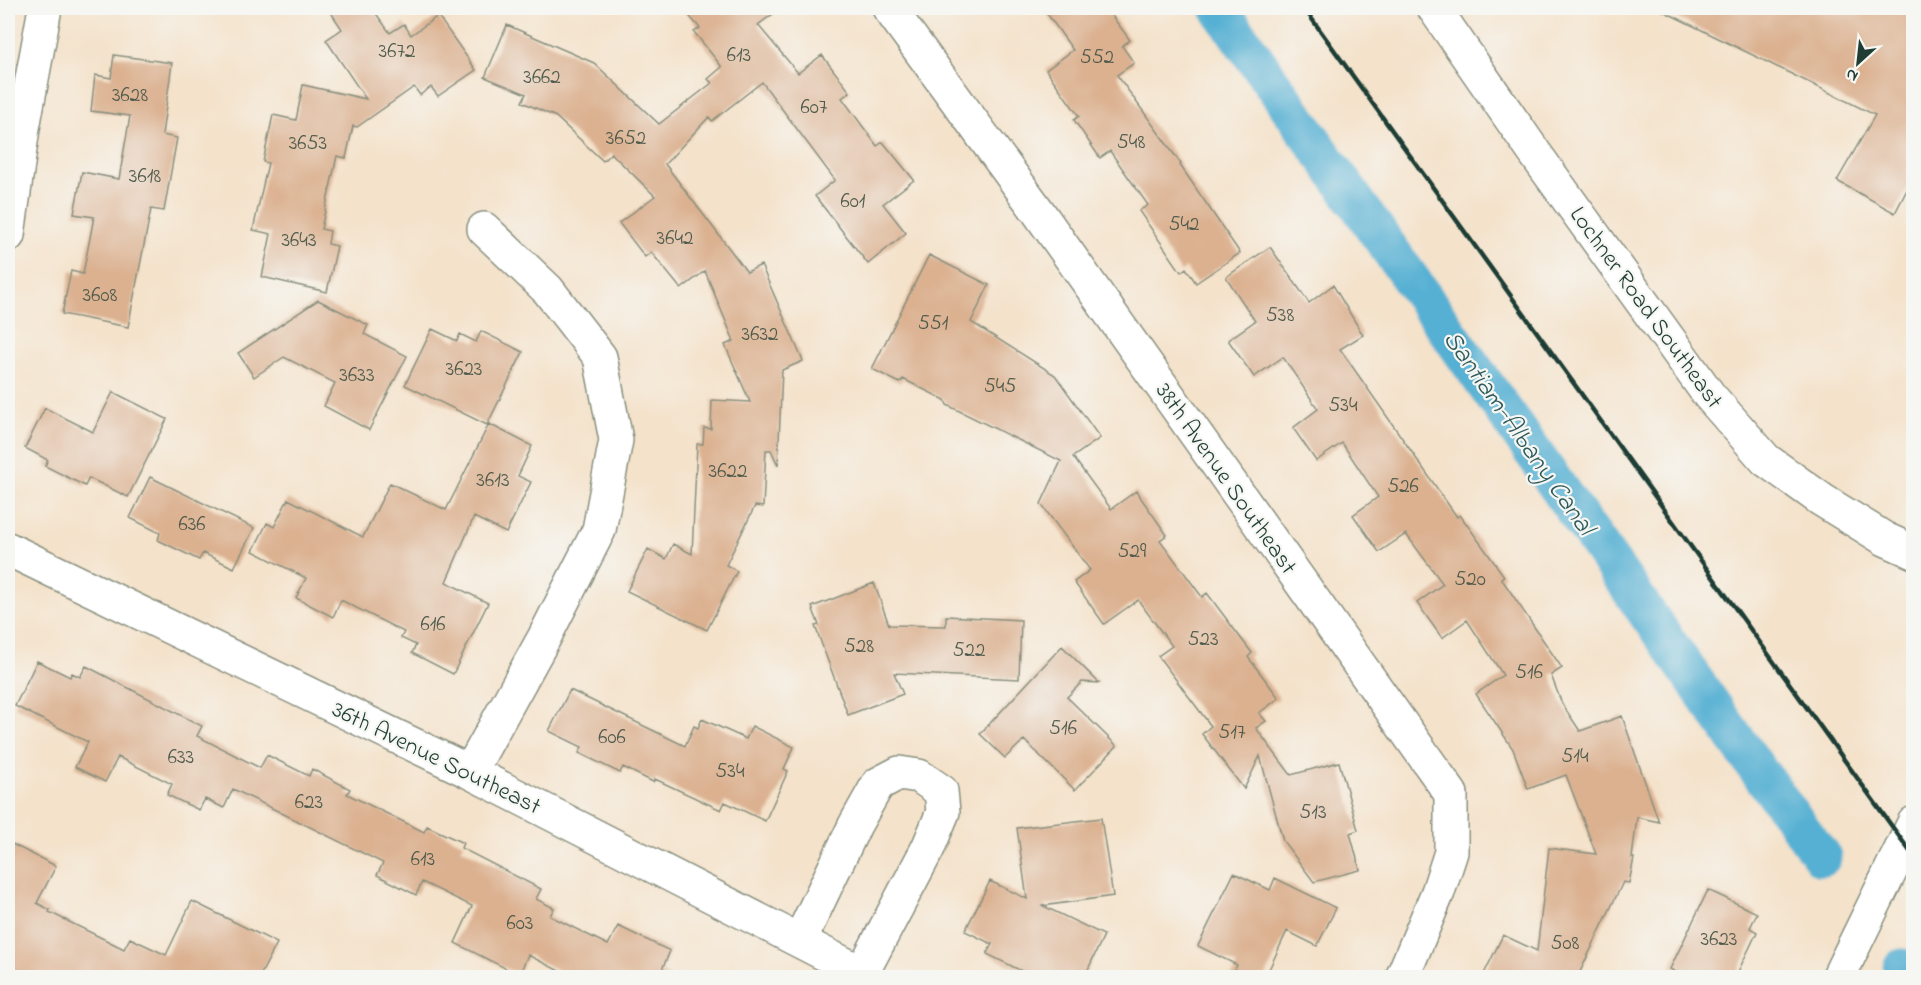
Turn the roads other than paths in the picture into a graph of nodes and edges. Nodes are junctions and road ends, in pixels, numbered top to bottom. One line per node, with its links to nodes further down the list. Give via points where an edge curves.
1 (45, 8): 5 (street)
2 (889, 8): 12 (street, 38th Avenue Southeast, via 1451,794 1451,852)
3 (1434, 8): 7 (street, Lochner Road Southeast, via 1709,395 1766,460 1821,500)
4 (484, 229): 8 (street, via 548,290 600,357 616,440 599,530)
5 (8, 235)
6 (8, 549): 8 (street, 36th Avenue Southeast)
7 (1914, 552)
8 (470, 772): 10 (street, 36th Avenue Southeast)
9 (1914, 823): 13 (street)
10 (800, 940): 11 (street, 36th Avenue Southeast); 11 (street, via 878,784 899,773 919,776 941,791 943,812)
11 (862, 975)
12 (1402, 978)
13 (1838, 978)

